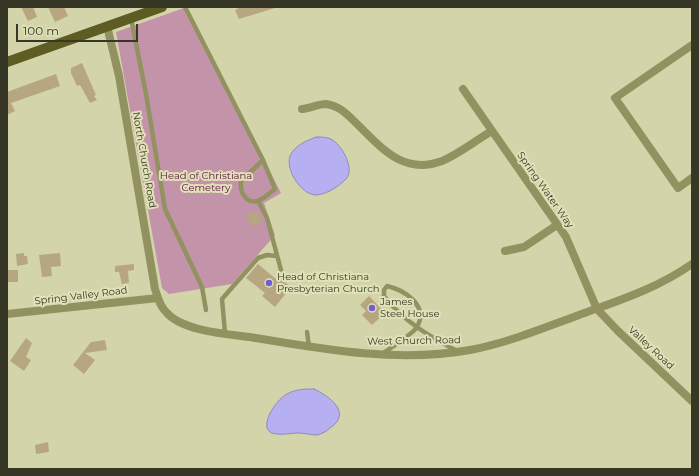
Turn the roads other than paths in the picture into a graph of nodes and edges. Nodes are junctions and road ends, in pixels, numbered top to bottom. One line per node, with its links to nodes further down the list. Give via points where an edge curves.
1 (162, 7): 3 (main road)
2 (185, 7): 10 (lane)
3 (131, 18): 4 (main road); 20 (lane, via 166,209 202,287)
4 (107, 26): 6 (main road); 18 (street, North Church Road, via 117,63)
5 (692, 45): 11 (street, via 615,98 678,188)
6 (7, 62)
7 (463, 89): 9 (street, Spring Water Way)
8 (302, 109): 9 (street, via 325,104 340,108 386,152 411,165 443,161)
9 (492, 131): 13 (street, Spring Water Way)
10 (263, 160): 12 (lane, via 275,189); 12 (lane, via 240,185 248,200)
11 (692, 178)
12 (258, 201): 15 (lane, via 267,218)
13 (557, 225): 14 (street, via 524,248); 19 (street, Spring Water Way, via 572,248)
14 (505, 251)
15 (277, 256): 17 (lane); 24 (lane, via 258,258 222,299)
16 (692, 264): 19 (street, West Church Road, via 657,286)
17 (281, 270)
18 (158, 298): 21 (street, Spring Valley Road); 24 (street, West Church Road, via 164,310 176,321)
19 (597, 309): 26 (street, West Church Road, via 507,340); 28 (street, Valley Road)
20 (206, 310)
21 (7, 314)
22 (417, 328): 22 (lane, via 421,314 417,303 401,290 387,286 384,296 392,307); 26 (lane); 27 (lane)
23 (307, 332): 25 (lane)
24 (226, 333): 25 (street, West Church Road)
25 (309, 347): 27 (street, West Church Road)
26 (458, 351): 27 (street, West Church Road)
27 (382, 354)
28 (692, 401)

